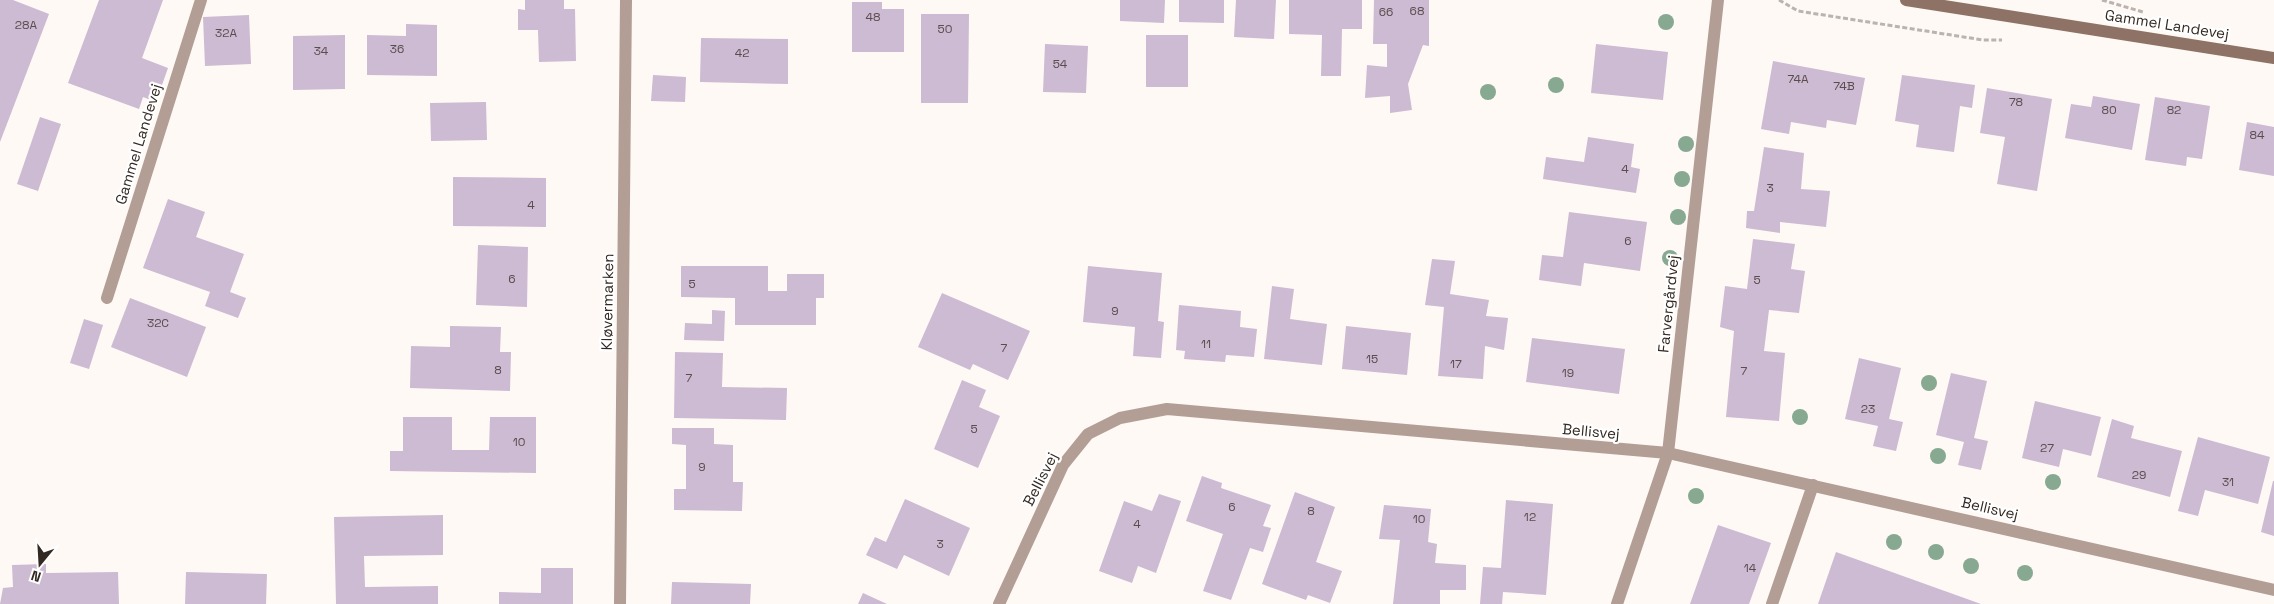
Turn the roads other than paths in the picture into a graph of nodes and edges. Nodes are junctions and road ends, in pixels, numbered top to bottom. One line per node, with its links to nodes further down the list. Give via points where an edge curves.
1 (201, 0): 6 (street, Gammel Landevej)
2 (626, 0): 10 (street, Kløvermarken)
3 (1718, 0): 7 (street, Farvergårdvej)
4 (1906, 0): 5 (street, Gammel Landevej)
5 (2274, 58)
6 (107, 298)
7 (1668, 453): 8 (street, Bellisvej); 11 (street, Bellisvej, via 1167,408 1120,418 1088,434 1063,465); 12 (street, Farvergårdvej)
8 (1813, 485): 9 (street, Bellisvej); 13 (street)
9 (2274, 590)
10 (620, 604)
11 (999, 604)
12 (1617, 604)
13 (1772, 604)

